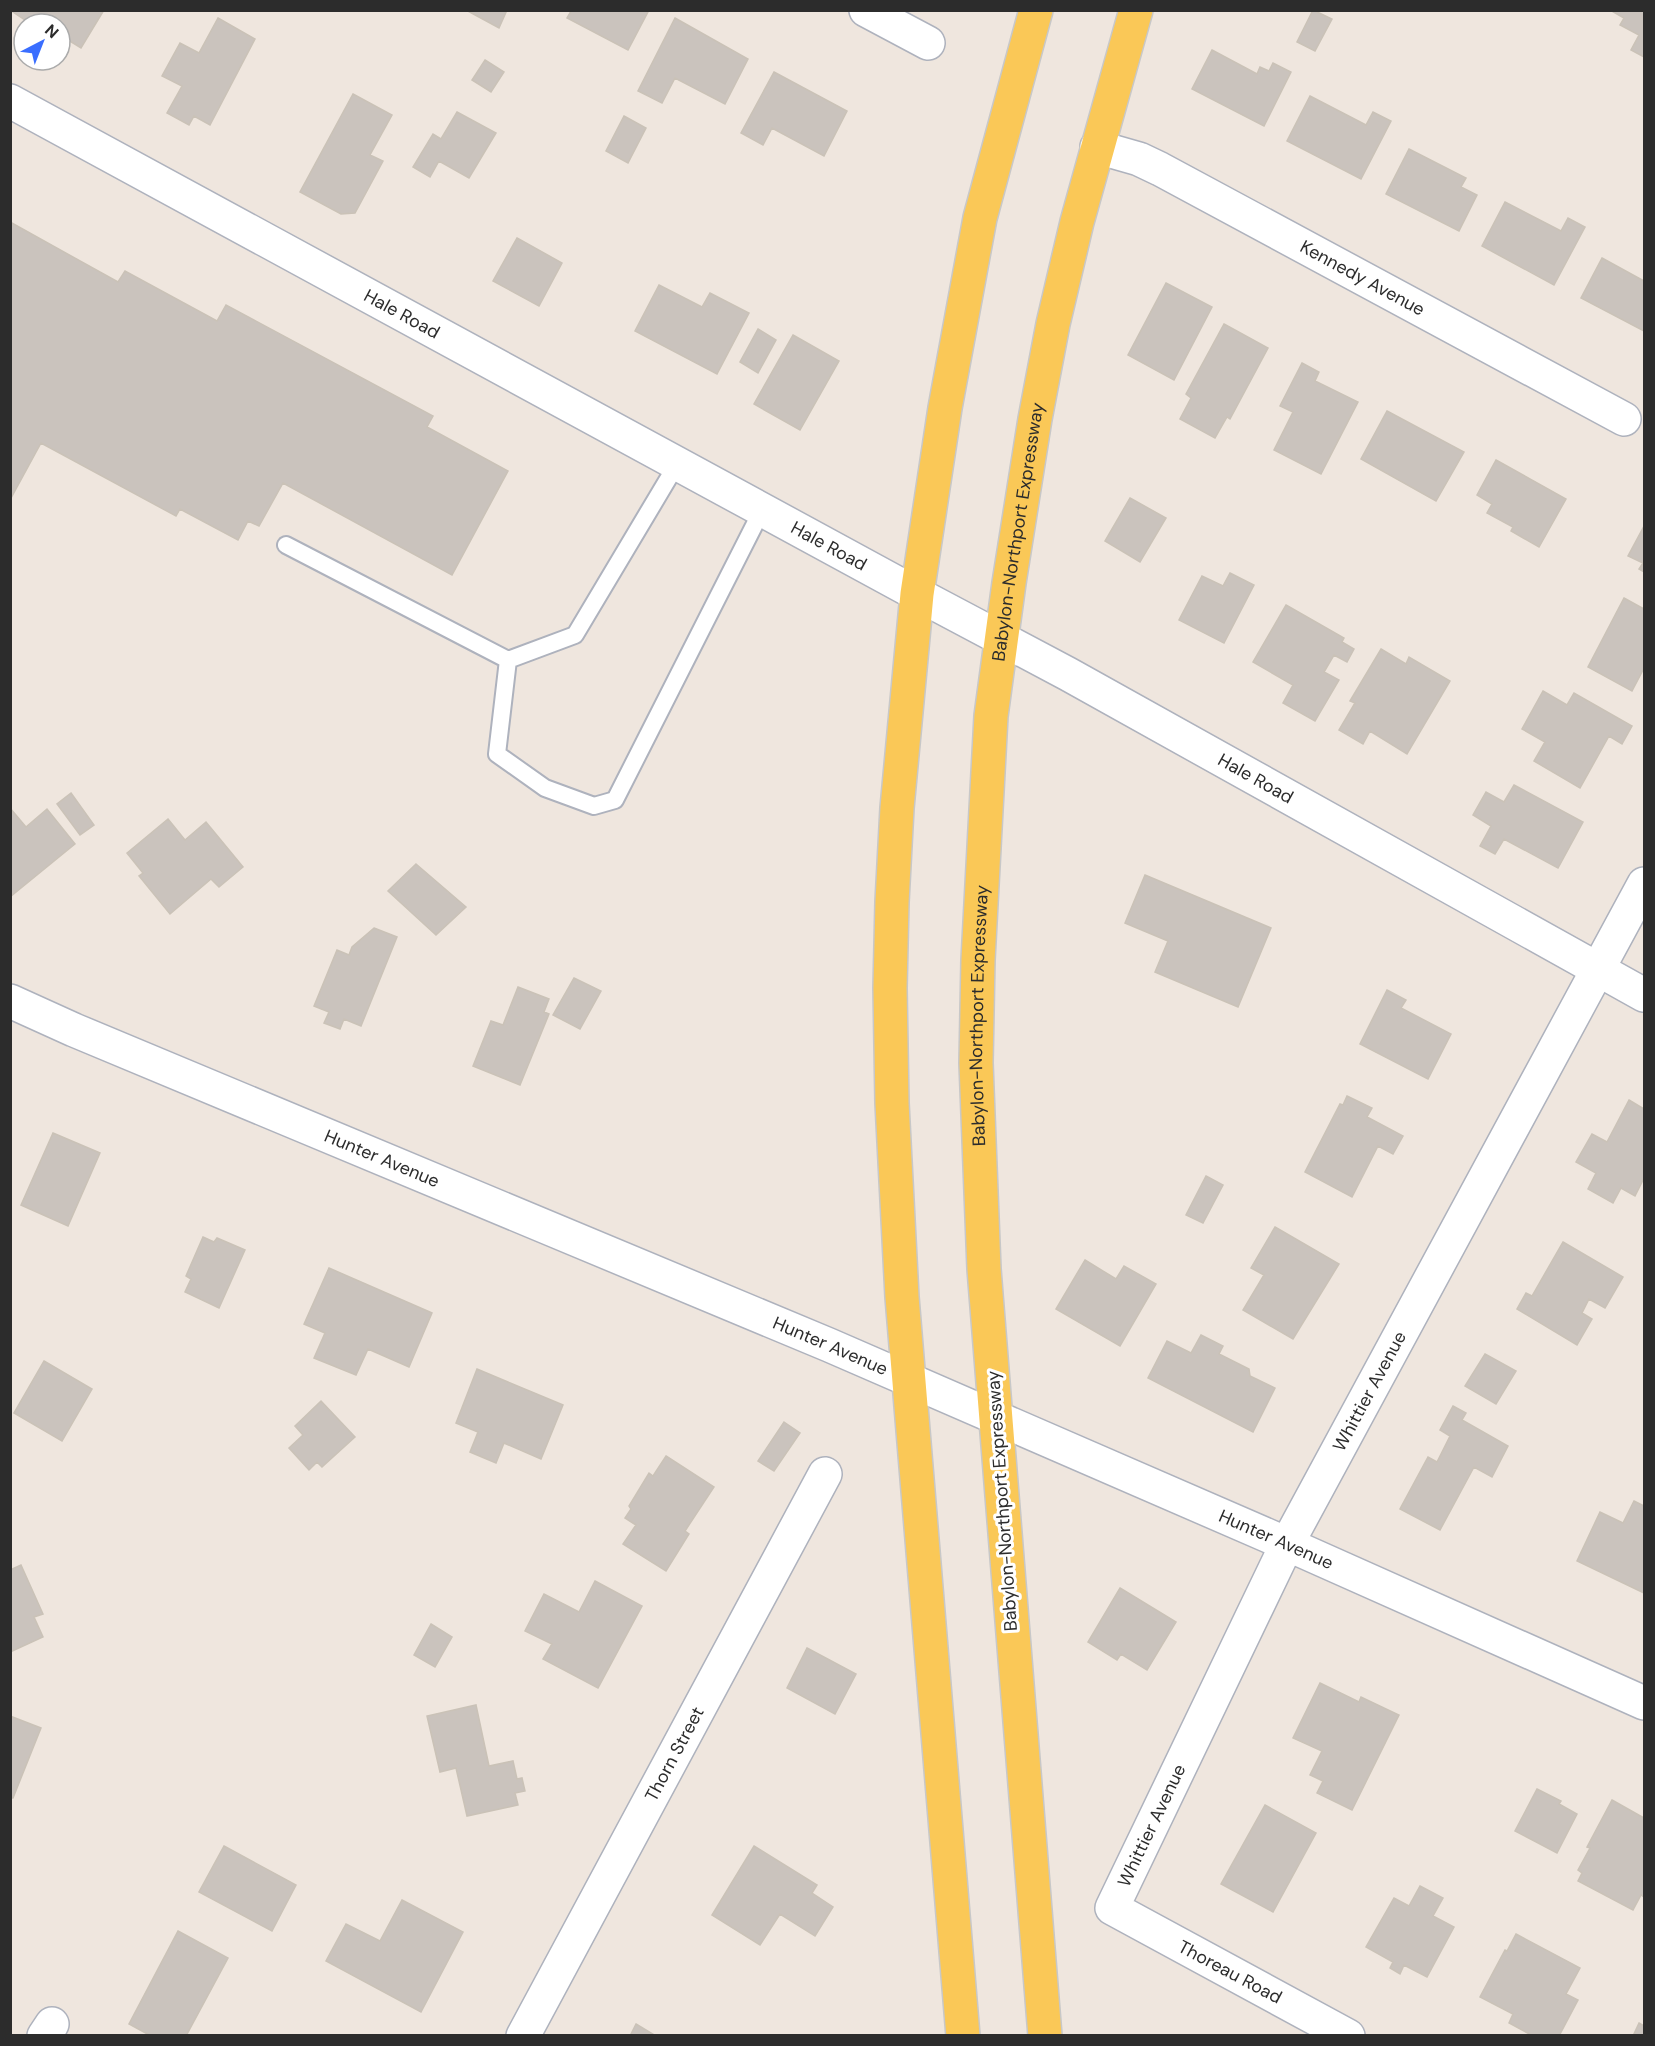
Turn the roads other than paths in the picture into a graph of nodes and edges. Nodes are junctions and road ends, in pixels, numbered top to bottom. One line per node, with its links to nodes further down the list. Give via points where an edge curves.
1 (866, 10): 4 (street)
2 (1036, 10): 11 (main road, via 980,218 945,408)
3 (1136, 10): 6 (main road, Babylon-Northport Expressway)
4 (928, 43)
5 (10, 101): 8 (street, Hale Road)
6 (1097, 147): 7 (street, Kennedy Avenue, via 1160,169); 12 (main road, Babylon-Northport Expressway, via 1051,335)
7 (1624, 419)
8 (677, 464): 9 (street, Hale Road); 13 (lane, via 575,635)
9 (762, 510): 11 (street, Hale Road); 13 (lane, via 615,800 594,806 545,788 497,754)
10 (286, 545): 13 (lane)
11 (917, 594): 12 (street, Hale Road); 18 (main road, via 897,808 890,988 892,1103)
12 (1001, 639): 15 (street, Hale Road); 19 (main road, Babylon-Northport Expressway, via 987,762 976,1063 984,1269)
13 (508, 660)
14 (1644, 884): 15 (street, Whittier Avenue)
15 (1597, 969): 16 (street, Hale Road); 21 (street, Whittier Avenue)
16 (1644, 995)
17 (10, 1001): 18 (street, Hunter Avenue)
18 (909, 1380): 19 (street, Hunter Avenue); 25 (main road)
19 (995, 1418): 21 (street, Hunter Avenue); 26 (main road, Babylon-Northport Expressway)
20 (825, 1474): 24 (street, Thorn Street)
21 (1287, 1544): 22 (street, Hunter Avenue); 23 (street, Whittier Avenue)
22 (1644, 1703)
23 (1112, 1908): 27 (street, Thoreau Road)
24 (523, 2036)
25 (963, 2036)
26 (1045, 2036)
27 (1348, 2036)

